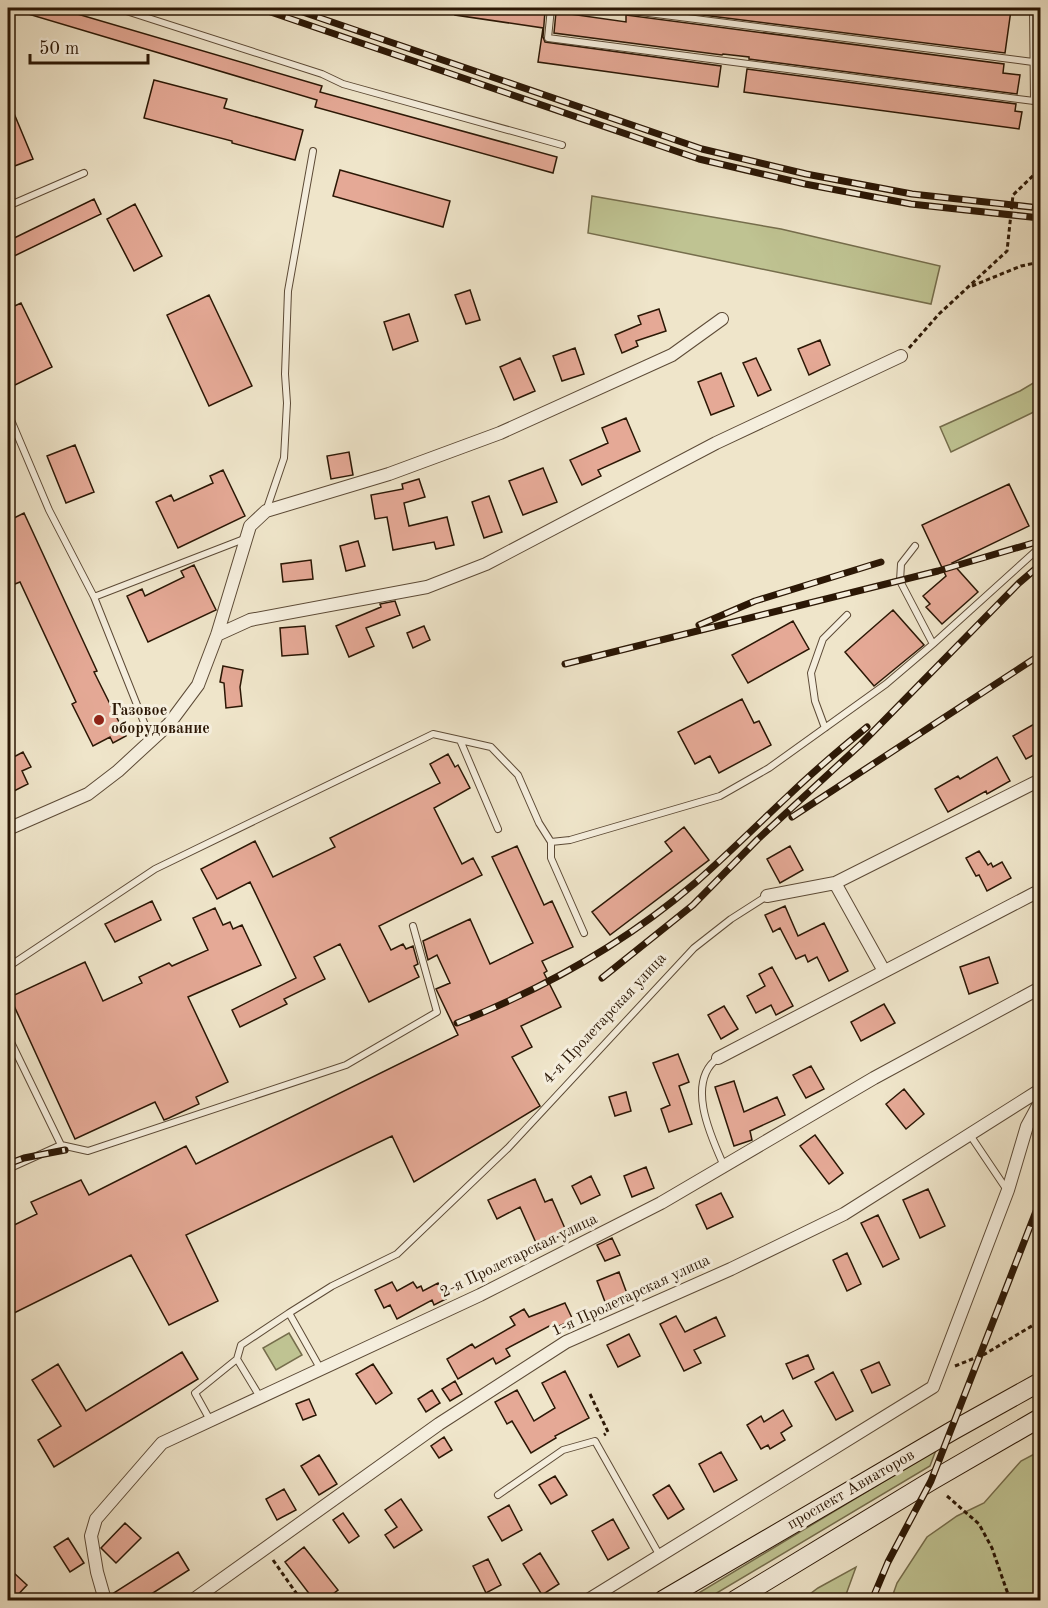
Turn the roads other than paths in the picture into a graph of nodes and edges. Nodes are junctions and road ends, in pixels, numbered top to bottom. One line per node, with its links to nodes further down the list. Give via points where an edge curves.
1 (117, 8): 6 (lane, via 343,84)
2 (551, 8): 5 (lane, via 548,38 1034,100)
3 (609, 8): 5 (lane)
4 (1034, 8): 5 (lane)
5 (1033, 62)
6 (562, 145)
7 (313, 151): 13 (lane, via 288,291 284,459)
8 (84, 173): 9 (lane)
9 (8, 207)
10 (722, 319): 13 (street, via 672,356 500,433 389,474)
11 (901, 356): 19 (street, via 716,443 486,564 427,587 250,620)
12 (8, 412): 17 (lane, via 49,510)
13 (266, 511): 14 (street, via 250,526)
14 (245, 539): 17 (lane); 19 (street)
15 (915, 546): 20 (lane, via 901,564 900,580)
16 (1041, 549): 20 (lane)
17 (94, 597): 22 (lane)
18 (848, 615): 21 (lane, via 823,639 811,673 815,701)
19 (217, 635): 22 (street, via 198,685 169,724)
20 (933, 644): 21 (lane)
21 (825, 728): 27 (lane, via 769,768 720,796 570,840)
22 (151, 740): 25 (street, via 88,794)
23 (460, 740): 26 (lane); 27 (lane, via 491,747 518,775); 33 (lane, via 433,734 155,869)
24 (1041, 780): 28 (street, 4-я Пролетарская улица)
25 (8, 829)
26 (498, 829)
27 (550, 842): 32 (lane, via 551,858)
28 (836, 883): 30 (street, 4-я Пролетарская улица); 34 (street)
29 (1041, 894): 34 (street, via 1035,893)
30 (767, 896): 45 (lane, 4-я Пролетарская улица, via 694,948 508,1148 397,1254 332,1286)
31 (413, 926): 41 (lane, via 437,1011 346,1065 88,1151)
32 (584, 933)
33 (8, 967)
34 (884, 971): 37 (street)
35 (1041, 988): 42 (street, 2-я Пролетарская улица, via 874,1078)
36 (8, 1036): 41 (lane)
37 (718, 1058): 42 (lane, via 709,1065 701,1091 706,1126)
38 (1041, 1090): 40 (street, 1-я Пролетарская улица)
39 (1041, 1102): 44 (street, via 1027,1126)
40 (970, 1135): 44 (lane); 55 (street, 1-я Пролетарская улица, via 844,1214 566,1342 439,1424)
41 (61, 1145): 43 (lane)
42 (724, 1166): 47 (street, 2-я Пролетарская улица, via 661,1203 480,1294)
43 (8, 1169)
44 (1008, 1190): 53 (street, via 933,1387)
45 (289, 1313): 46 (lane, 4-я Пролетарская улица, via 241,1345); 47 (lane)
46 (237, 1359): 49 (lane); 51 (lane, 4-я Пролетарская улица, via 195,1393)
47 (321, 1368): 49 (street, 2-я Пролетарская улица)
48 (1041, 1382): 57 (main road, проспект Авиаторов)
49 (260, 1397): 51 (street, 2-я Пролетарская улица)
50 (1041, 1418): 58 (main road, проспект Авиаторов)
51 (210, 1420): 54 (street, 2-я Пролетарская улица, via 162,1443 96,1519 91,1536)
52 (498, 1495): 53 (lane, via 563,1450 595,1441)
53 (660, 1556): 56 (street)
54 (105, 1600)
55 (193, 1600)
56 (588, 1600)
57 (663, 1600)
58 (735, 1600)

